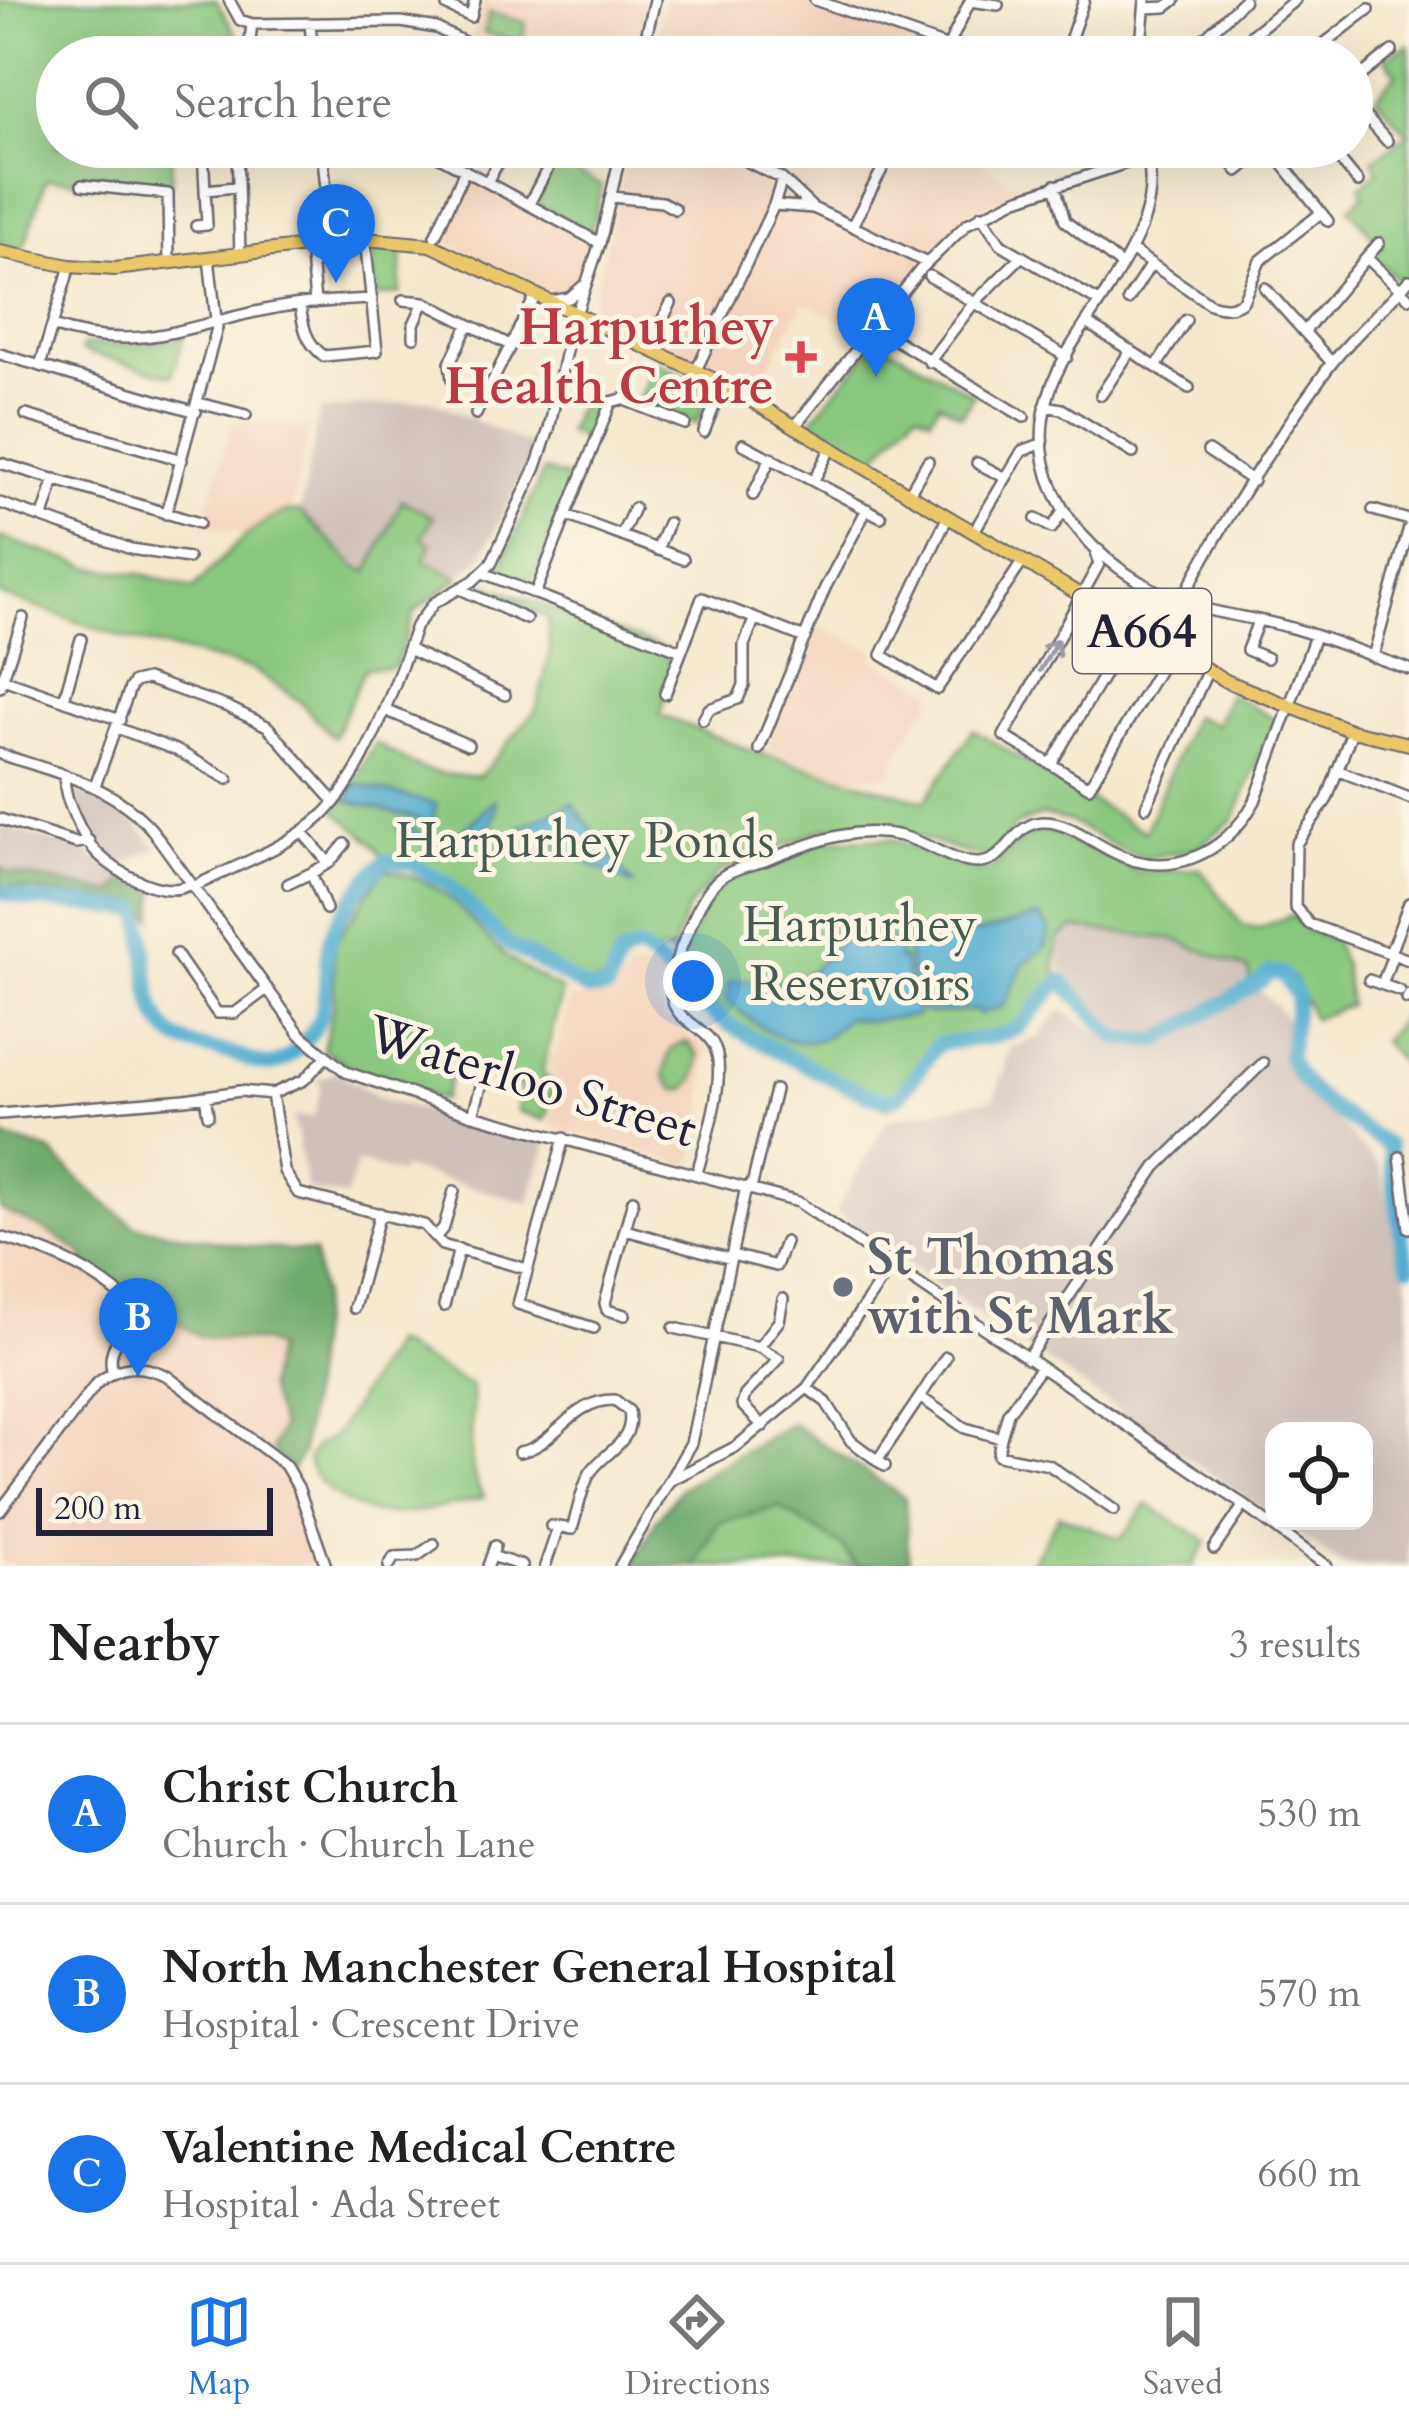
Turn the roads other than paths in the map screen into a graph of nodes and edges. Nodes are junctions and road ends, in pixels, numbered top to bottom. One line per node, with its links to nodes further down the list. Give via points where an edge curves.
1 (229, 0): 16 (street)
2 (475, 0): 12 (street, via 471,17)
3 (655, 0): 20 (street)
4 (815, 0): 14 (street)
5 (870, 0): 14 (street)
6 (1084, 0): 23 (street)
7 (1175, 0): 10 (street, via 1166,8)
8 (1244, 0): 25 (street)
9 (1295, 0): 26 (street)
10 (1145, 4): 24 (street)
11 (998, 5): 22 (street, via 970,1)
12 (447, 6)
13 (1369, 9): 27 (street)
14 (866, 16): 21 (street)
15 (310, 22): 16 (street); 18 (street); 19 (street, via 401,22)
16 (252, 24): 17 (street)
17 (251, 36)
18 (311, 36)
19 (451, 36)
20 (646, 36)
21 (920, 36)
22 (954, 36)
23 (1071, 36)
24 (1143, 36)
25 (1208, 36)
26 (1250, 36)
27 (1334, 36)
28 (1392, 51): 29 (street)
29 (1373, 66)
30 (1373, 125): 31 (street)
31 (1387, 141)
32 (204, 168): 53 (street)
33 (236, 168): 51 (street)
34 (324, 168): 52 (street)
35 (460, 168): 45 (street)
36 (496, 168): 47 (street)
37 (548, 168): 55 (street)
38 (618, 168): 54 (street)
39 (760, 168): 46 (street)
40 (883, 168): 61 (street)
41 (1101, 168): 50 (street)
42 (1148, 168): 67 (street, via 1150,207)
43 (1286, 168): 75 (street, via 1325,217 1260,261 1238,305 1210,304)
44 (1346, 168): 48 (street)
45 (464, 170): 47 (street); 62 (street)
46 (782, 179): 56 (street); 57 (street)
47 (488, 182): 55 (street)
48 (1358, 182)
49 (82, 184): 73 (street, via 169,194)
50 (1055, 185): 59 (street); 77 (street, via 1065,221)
51 (236, 187): 53 (street); 69 (street)
52 (326, 189)
53 (205, 190): 60 (street, via 202,225)
54 (612, 197): 58 (street); 64 (street)
55 (529, 204): 64 (street)
56 (774, 205): 57 (street); 109 (street)
57 (813, 208): 61 (street)
58 (675, 209)
59 (981, 215): 70 (street, via 1001,244); 74 (street)
60 (220, 223)
61 (852, 226): 74 (street)
62 (435, 236)
63 (365, 239): 66 (main road, A664); 83 (main road, A664, via 431,245); 84 (street)
64 (600, 243): 79 (street)
65 (1379, 243): 72 (street)
66 (310, 244): 69 (main road, A664); 89 (street)
67 (1131, 250): 75 (street); 77 (street)
68 (0, 252): 76 (main road, A664)
69 (240, 254): 71 (main road, A664)
70 (1022, 256): 88 (street); 91 (street)
71 (209, 258): 73 (main road, A664); 95 (street)
72 (1367, 258): 82 (street); 100 (street)
73 (169, 263): 76 (main road, A664)
74 (927, 263): 99 (street)
75 (1151, 264): 86 (street)
76 (70, 266): 98 (street)
77 (1122, 266): 88 (street)
78 (929, 276): 91 (street)
79 (590, 279): 83 (street, via 569,298); 93 (street)
80 (1409, 280): 82 (street)
81 (1265, 288): 100 (street)
82 (1405, 294): 108 (street)
83 (537, 298): 93 (main road, A664); 102 (street)
84 (372, 299): 89 (street); 92 (street, via 377,351 324,356 304,331)
85 (403, 300): 87 (street)
86 (1127, 300)
87 (424, 302): 97 (street); 101 (street)
88 (1100, 302): 96 (street)
89 (315, 303): 92 (street)
90 (671, 303): 103 (street)
91 (973, 304): 106 (street); 107 (street)
92 (300, 305): 95 (street)
93 (576, 315): 103 (main road, A664); 162 (street, via 544,448)
94 (1186, 320): 111 (street)
95 (218, 321): 98 (street, via 121,340); 117 (street)
96 (1087, 323): 104 (street); 106 (street)
97 (468, 325): 102 (street); 112 (street, via 450,363)
98 (52, 326): 110 (street)
99 (876, 328): 107 (street); 123 (street)
100 (1304, 332): 108 (street)
101 (414, 338)
102 (510, 345): 118 (street)
103 (649, 346): 113 (main road, A664)
104 (1131, 350): 111 (street); 115 (street)
105 (0, 354): 110 (street)
106 (1067, 357): 116 (street)
107 (929, 362): 121 (street)
108 (1332, 363): 138 (street)
109 (699, 364)
110 (40, 366): 117 (street)
111 (1156, 367): 114 (street)
112 (452, 380)
113 (723, 384): 123 (main road, A664); 124 (street)
114 (1190, 388)
115 (1101, 395)
116 (1045, 406): 126 (street); 129 (street)
117 (197, 408): 120 (street); 131 (street)
118 (476, 414)
119 (26, 415): 131 (street)
120 (246, 415)
121 (1024, 417)
122 (686, 424): 147 (street, via 611,402)
123 (796, 425): 127 (main road, A664)
124 (704, 432)
125 (743, 444): 130 (street)
126 (1041, 444): 135 (street, via 1022,451); 145 (street)
127 (831, 448): 137 (street); 140 (main road, A664)
128 (1208, 451): 138 (street)
129 (1133, 453)
130 (771, 457): 137 (street); 139 (street)
131 (182, 460): 146 (street)
132 (928, 461): 140 (street)
133 (0, 463): 136 (street)
134 (977, 463): 135 (street)
135 (1006, 478): 155 (street)
136 (55, 479): 146 (street); 148 (street)
137 (814, 479): 143 (street)
138 (1253, 481): 166 (street)
139 (753, 495)
140 (908, 495): 150 (main road, A664)
141 (0, 502): 148 (street)
142 (634, 508): 156 (street)
143 (867, 509): 149 (street); 173 (street)
144 (1372, 510): 154 (street)
145 (1062, 513): 151 (street, via 1052,528); 158 (street)
146 (166, 514): 152 (street)
147 (566, 515): 156 (street); 164 (street)
148 (43, 516): 159 (street, via 131,549)
149 (881, 517)
150 (946, 518): 155 (main road, A664); 161 (street, via 882,655 909,673 937,688)
151 (1036, 519)
152 (199, 523)
153 (668, 523): 157 (street)
154 (1409, 524): 178 (street)
155 (974, 533): 161 (main road, A664)
156 (621, 536): 157 (street)
157 (657, 550): 160 (street)
158 (1099, 550): 165 (street); 166 (street)
159 (188, 558)
160 (683, 560)
161 (1023, 561): 165 (main road, A664)
162 (483, 572): 163 (street); 164 (street)
163 (460, 589): 168 (street); 176 (street, via 426,611)
164 (535, 594): 177 (street)
165 (1083, 595): 171 (main road, A664); 195 (street, one-way to 165, via 1004,736)
166 (1180, 602): 170 (street); 175 (street)
167 (23, 618): 182 (street)
168 (526, 619)
169 (754, 620): 173 (street); 177 (street, via 702,598); 188 (street, via 739,699 709,709)
170 (1258, 621): 172 (street); 179 (street, via 1247,650)
171 (1133, 626): 175 (main road, A664); 195 (street)
172 (1315, 637): 178 (street); 186 (street)
173 (805, 638): 193 (street)
174 (81, 639): 185 (street)
175 (1166, 645): 181 (main road, A664); 195 (street, via 1089,787)
176 (408, 650): 184 (street); 187 (street)
177 (681, 651): 183 (street)
178 (1373, 657): 180 (street)
179 (1267, 658)
180 (1409, 669)
181 (1208, 672): 186 (main road, A664); 202 (street)
182 (2, 683): 185 (street)
183 (665, 694)
184 (505, 695)
185 (64, 699): 189 (street)
186 (1290, 708): 190 (main road, A664); 231 (street, via 1242,824 1189,861 1134,861 1046,821 977,863 896,834 827,836 722,875 701,903 669,992 674,1009 717,1054)
187 (385, 710): 192 (street); 201 (street)
188 (703, 720)
189 (118, 724): 198 (street); 199 (street); 201 (street, via 140,679 228,707 267,726)
190 (1352, 731): 191 (main road, A664); 196 (street)
191 (1409, 744)
192 (468, 745)
193 (759, 749)
194 (0, 754): 197 (street, Waterloo Street)
195 (1051, 764)
196 (1337, 770): 200 (street); 214 (street, via 1296,844 1295,907 1310,924)
197 (65, 776): 199 (street, Waterloo Street); 205 (street)
198 (228, 778)
199 (95, 786): 210 (street, Waterloo Street, via 141,817)
200 (1409, 798)
201 (334, 801): 204 (street)
202 (1146, 807)
203 (0, 819): 205 (street)
204 (302, 832): 207 (street); 210 (street)
205 (89, 842): 210 (street, via 156,888)
206 (346, 844): 207 (street)
207 (329, 863): 208 (street)
208 (311, 873): 209 (street); 212 (street)
209 (287, 884)
210 (192, 885): 218 (street, Waterloo Street)
211 (1409, 903): 214 (street)
212 (326, 909)
213 (194, 953): 218 (street, via 179,958 217,1012 235,1013)
214 (1392, 953): 215 (street); 217 (street)
215 (1409, 960)
216 (1369, 980): 217 (street)
217 (1382, 984): 219 (street)
218 (266, 989): 220 (street, Waterloo Street)
219 (1405, 995)
220 (326, 1057): 224 (street); 228 (street, Waterloo Street, via 368,1083)
221 (1263, 1063): 254 (street, via 1156,1167)
222 (482, 1083): 228 (street)
223 (776, 1090): 232 (street)
224 (272, 1094): 225 (street); 235 (street, via 290,1185 306,1197)
225 (206, 1096): 226 (street); 227 (street)
226 (0, 1114)
227 (208, 1115)
228 (473, 1115): 229 (street, Waterloo Street)
229 (564, 1138): 231 (street, Waterloo Street); 244 (street)
230 (1400, 1157): 236 (street)
231 (697, 1173): 232 (street, Waterloo Street)
232 (749, 1188): 242 (street); 243 (street, Waterloo Street, via 809,1208)
233 (454, 1191): 239 (street)
234 (633, 1200): 237 (street)
235 (380, 1213): 239 (street, via 428,1226); 247 (street)
236 (1409, 1228)
237 (625, 1230): 242 (street); 248 (street, via 605,1303)
238 (0, 1237): 256 (street, via 50,1252 130,1307 111,1348)
239 (436, 1238): 241 (street)
240 (785, 1241): 242 (street, via 776,1266)
241 (459, 1250): 244 (street); 246 (street)
242 (731, 1257): 251 (street)
243 (891, 1267): 254 (street, Waterloo Street); 257 (street)
244 (527, 1269): 249 (street, via 517,1308)
245 (783, 1299): 252 (street, via 779,1321)
246 (444, 1306)
247 (354, 1308)
248 (626, 1316)
249 (594, 1328)
250 (674, 1328): 251 (street)
251 (713, 1338): 252 (street); 264 (street, via 691,1443)
252 (759, 1347): 259 (street, via 778,1363 742,1406)
253 (946, 1357): 258 (street)
254 (1027, 1359): 255 (street, Waterloo Street)
255 (1040, 1368): 260 (street, via 1008,1413); 265 (street, Waterloo Street)
256 (112, 1370): 267 (street); 274 (street, via 147,1366 167,1376 285,1465)
257 (807, 1388): 258 (street, via 881,1464); 259 (street)
258 (920, 1397): 260 (street, via 965,1428)
259 (763, 1426): 264 (street)
260 (1001, 1438): 266 (street, via 998,1455 1049,1465)
261 (534, 1449): 262 (street); 263 (street); 277 (street, via 576,1412 608,1399 630,1415 628,1432 586,1483 572,1529 554,1527)
262 (519, 1452)
263 (539, 1462)
264 (668, 1482): 278 (street)
265 (1244, 1504): 269 (street); 272 (street, Waterloo Street)
266 (1114, 1510)
267 (0, 1511)
268 (434, 1544): 270 (street)
269 (1214, 1550)
270 (417, 1556): 273 (street); 275 (street, via 394,1556)
271 (492, 1556): 276 (street)
272 (1315, 1562): 279 (street, Waterloo Street)
273 (428, 1565)
274 (326, 1566)
275 (389, 1566)
276 (522, 1566)
277 (545, 1566)
278 (620, 1566)
279 (1327, 1566)

